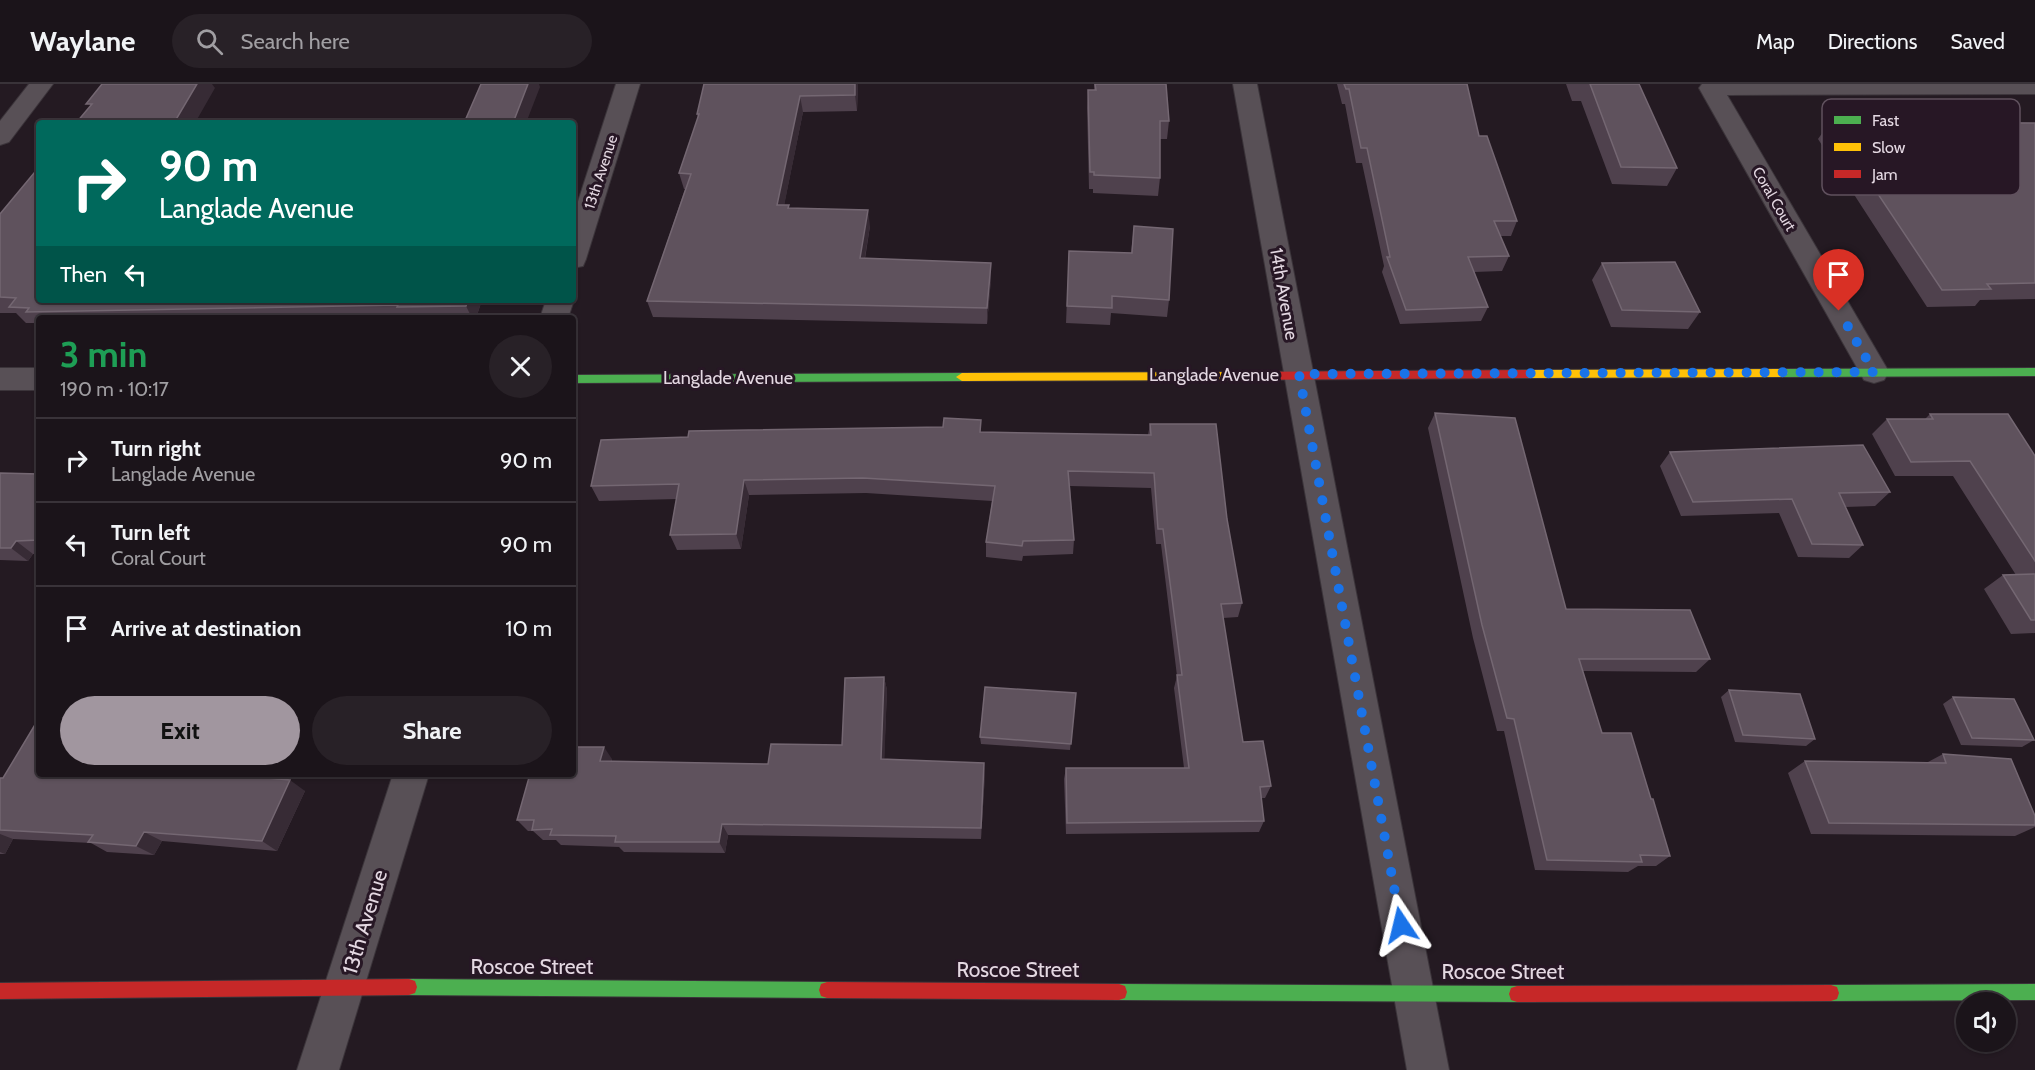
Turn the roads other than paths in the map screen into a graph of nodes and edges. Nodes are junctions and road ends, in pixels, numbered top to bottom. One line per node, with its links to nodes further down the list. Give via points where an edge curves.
1 (42, 84): 5 (street)
2 (628, 84): 6 (street, 13th Avenue)
3 (1245, 84): 9 (street, 14th Avenue)
4 (2035, 87): 7 (street, Coral Court, via 1711,88)
5 (0, 137)
6 (576, 249)
7 (1874, 372): 8 (street, Langlade Avenue); 9 (street, Langlade Avenue)
8 (2035, 372)
9 (1299, 374): 12 (street, Langlade Avenue); 17 (street, 14th Avenue)
10 (0, 379): 11 (street)
11 (36, 379)
12 (576, 379)
13 (410, 777): 14 (street, 13th Avenue)
14 (345, 987): 15 (street, Roscoe Street); 17 (street, Roscoe Street); 18 (street, 13th Avenue)
15 (0, 991)
16 (2035, 992): 17 (street, Roscoe Street)
17 (1414, 994): 19 (street, 14th Avenue)
18 (318, 1070)
19 (1428, 1070)

